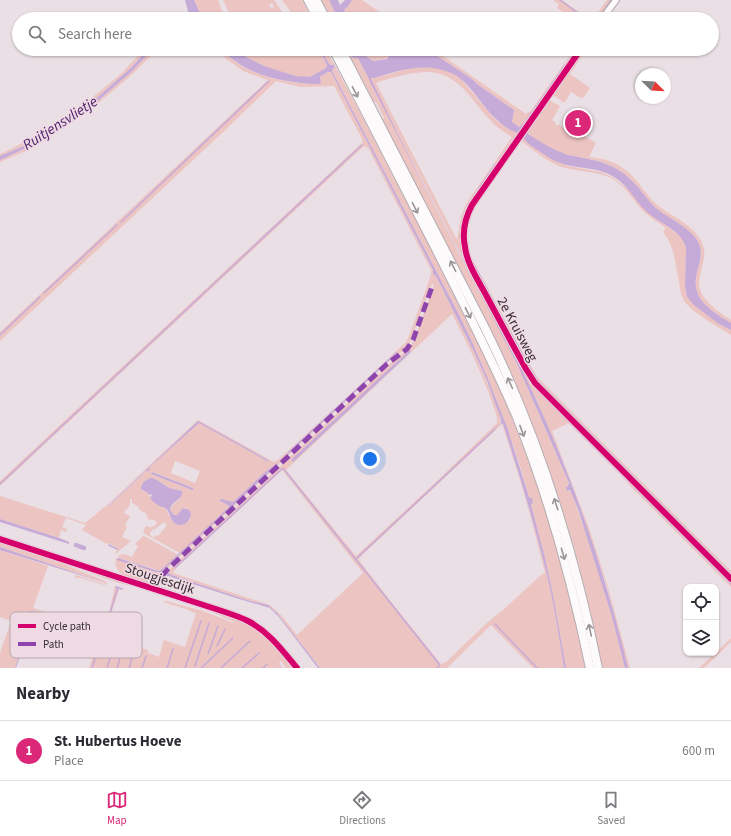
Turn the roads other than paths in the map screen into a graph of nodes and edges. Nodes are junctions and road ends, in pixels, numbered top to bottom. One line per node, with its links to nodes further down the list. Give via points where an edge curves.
1 (308, 0): 4 (highway)
2 (316, 0): 5 (highway)
3 (616, 0): 6 (street)
4 (314, 12)
5 (322, 12)
6 (607, 12)
7 (345, 56): 14 (highway, one-way to 7, via 566,535 520,407 486,332)
8 (576, 56): 11 (street, 2e Kruisweg, via 475,199 466,219 464,232 469,263 535,383)
9 (337, 58): 13 (highway, one-way to 13, via 481,336 516,416 558,535)
10 (0, 538): 12 (street, Stougjesdijk, via 244,620 270,637)
11 (731, 579)
12 (297, 668)
13 (590, 668)
14 (598, 668)

